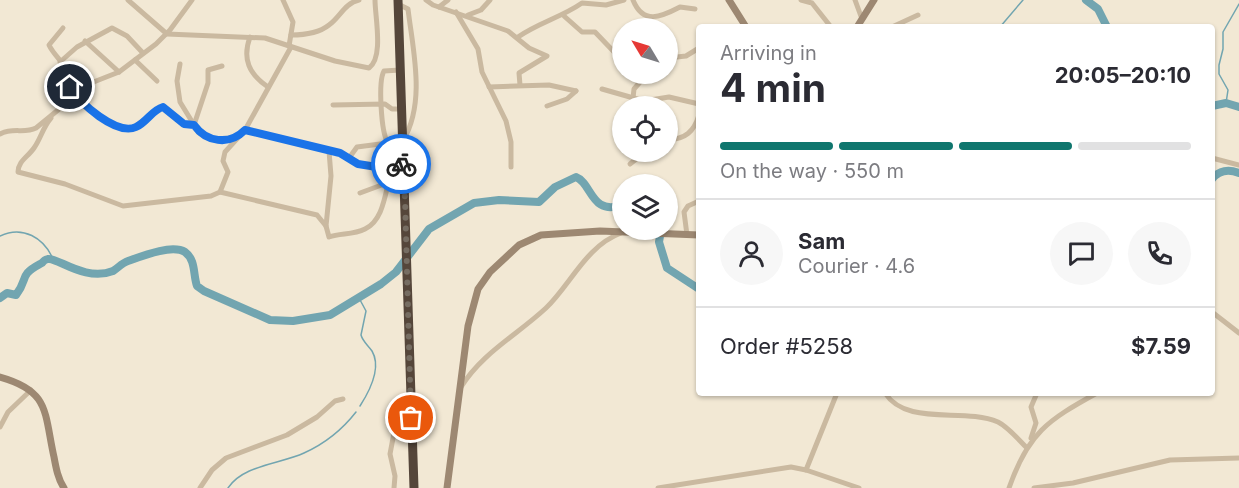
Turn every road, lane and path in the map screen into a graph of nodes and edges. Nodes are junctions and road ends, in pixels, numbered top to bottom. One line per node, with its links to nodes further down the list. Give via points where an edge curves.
1 (128, 0): 29 (street)
2 (192, 0): 29 (street)
3 (283, 0): 30 (street, via 293,18)
4 (359, 0): 30 (street, via 348,4 327,27)
5 (375, 0): 34 (street, via 377,42 371,67)
6 (426, 0): 17 (street)
7 (448, 0): 17 (street)
8 (490, 0): 20 (street, via 481,10)
9 (624, 0): 15 (street, via 606,5)
10 (633, 0): 18 (street, via 639,11 652,18 680,7)
11 (729, 0): 24 (street)
12 (801, 0): 25 (street, via 812,3)
13 (855, 0): 23 (street)
14 (874, 0): 23 (street)
15 (589, 1): 22 (street)
16 (398, 2): 43 (highway); 65 (street, via 408,9 416,88)
17 (439, 7): 19 (street)
18 (694, 9)
19 (456, 12): 20 (street); 48 (street, via 478,50)
20 (466, 15): 32 (street)
21 (918, 15): 27 (street)
22 (564, 16): 32 (street); 35 (street, via 582,32 595,32)
23 (862, 18): 26 (street)
24 (742, 24)
25 (829, 24)
26 (858, 24)
27 (898, 24)
28 (63, 28): 40 (street, via 49,45)
29 (167, 34): 31 (street); 37 (street)
30 (291, 35): 34 (street)
31 (250, 37): 34 (street); 47 (street, via 246,62)
32 (518, 37): 46 (street, via 547,57 519,72)
33 (85, 41): 37 (street, via 112,28 127,36); 40 (street); 44 (street)
34 (290, 47): 47 (street)
35 (612, 50)
36 (696, 50): 38 (street)
37 (142, 52): 39 (street)
38 (678, 57)
39 (135, 60): 44 (street); 45 (street)
40 (60, 62): 50 (street)
41 (180, 64): 60 (street, via 178,96)
42 (222, 66): 60 (street, via 208,70 208,83)
43 (400, 70): 54 (street, via 382,74); 57 (highway)
44 (119, 72): 50 (street, via 92,82)
45 (157, 81)
46 (520, 85): 48 (street); 56 (street, via 549,85 576,91 572,97)
47 (268, 87): 61 (street)
48 (489, 87): 74 (street, via 507,121)
49 (602, 89): 51 (street)
50 (75, 95): 58 (street); 60 (street, via 93,113 125,129 136,127 163,107 184,124)
51 (622, 96)
52 (678, 99): 53 (street)
53 (696, 103)
54 (382, 104): 55 (street); 57 (street); 66 (street)
55 (333, 105)
56 (547, 106)
57 (402, 109): 65 (highway)
58 (51, 118): 62 (street, via 32,130 12,129); 78 (street, via 18,172 65,184 126,207 198,200)
59 (696, 123): 63 (street, via 689,134)
60 (194, 125): 64 (street, via 205,137)
61 (245, 130): 64 (street); 67 (street)
62 (0, 134)
63 (678, 137)
64 (235, 138): 78 (street, via 223,158 228,172)
65 (403, 141): 66 (street); 70 (highway)
66 (388, 143): 68 (street, via 357,147)
67 (329, 151): 68 (street); 81 (street)
68 (349, 158): 75 (street, via 358,164)
69 (1215, 159): 73 (street)
70 (403, 161): 75 (street); 76 (street, via 414,161); 106 (highway)
71 (632, 162): 72 (street)
72 (630, 164)
73 (1239, 165)
74 (512, 166)
75 (393, 167): 77 (street)
76 (422, 174)
77 (387, 183): 79 (street); 81 (street, via 380,212 367,229 329,237)
78 (220, 192): 81 (street, via 317,215)
79 (360, 193)
80 (696, 202): 84 (street, via 684,212)
81 (326, 226)
82 (612, 232): 91 (street, via 541,235 519,245 485,278 475,297 468,326)
83 (678, 234): 84 (street)
84 (687, 235): 85 (street)
85 (696, 235)
86 (612, 238): 91 (street, via 573,273 549,304 477,366)
87 (1215, 314): 88 (street)
88 (1239, 333)
89 (0, 377): 90 (street)
90 (32, 389): 98 (street, via 8,412); 103 (street, via 41,402)
91 (460, 389): 107 (street)
92 (836, 396): 102 (street)
93 (888, 396): 99 (street, via 901,409 959,413 998,422)
94 (1036, 396): 99 (street, via 1031,407 1036,423)
95 (1092, 396): 99 (street, via 1052,420)
96 (343, 399): 104 (street, via 286,435 226,458)
97 (397, 417): 105 (street, via 390,454)
98 (0, 427)
99 (1028, 445): 110 (street)
100 (1239, 452): 101 (street)
101 (1236, 458): 111 (street, via 1170,460)
102 (806, 470): 108 (street, via 778,469); 109 (street)
103 (64, 488)
104 (200, 488)
105 (394, 488)
106 (414, 488)
107 (447, 488)
108 (658, 488)
109 (860, 488)
110 (1009, 488)
111 (1034, 488)

